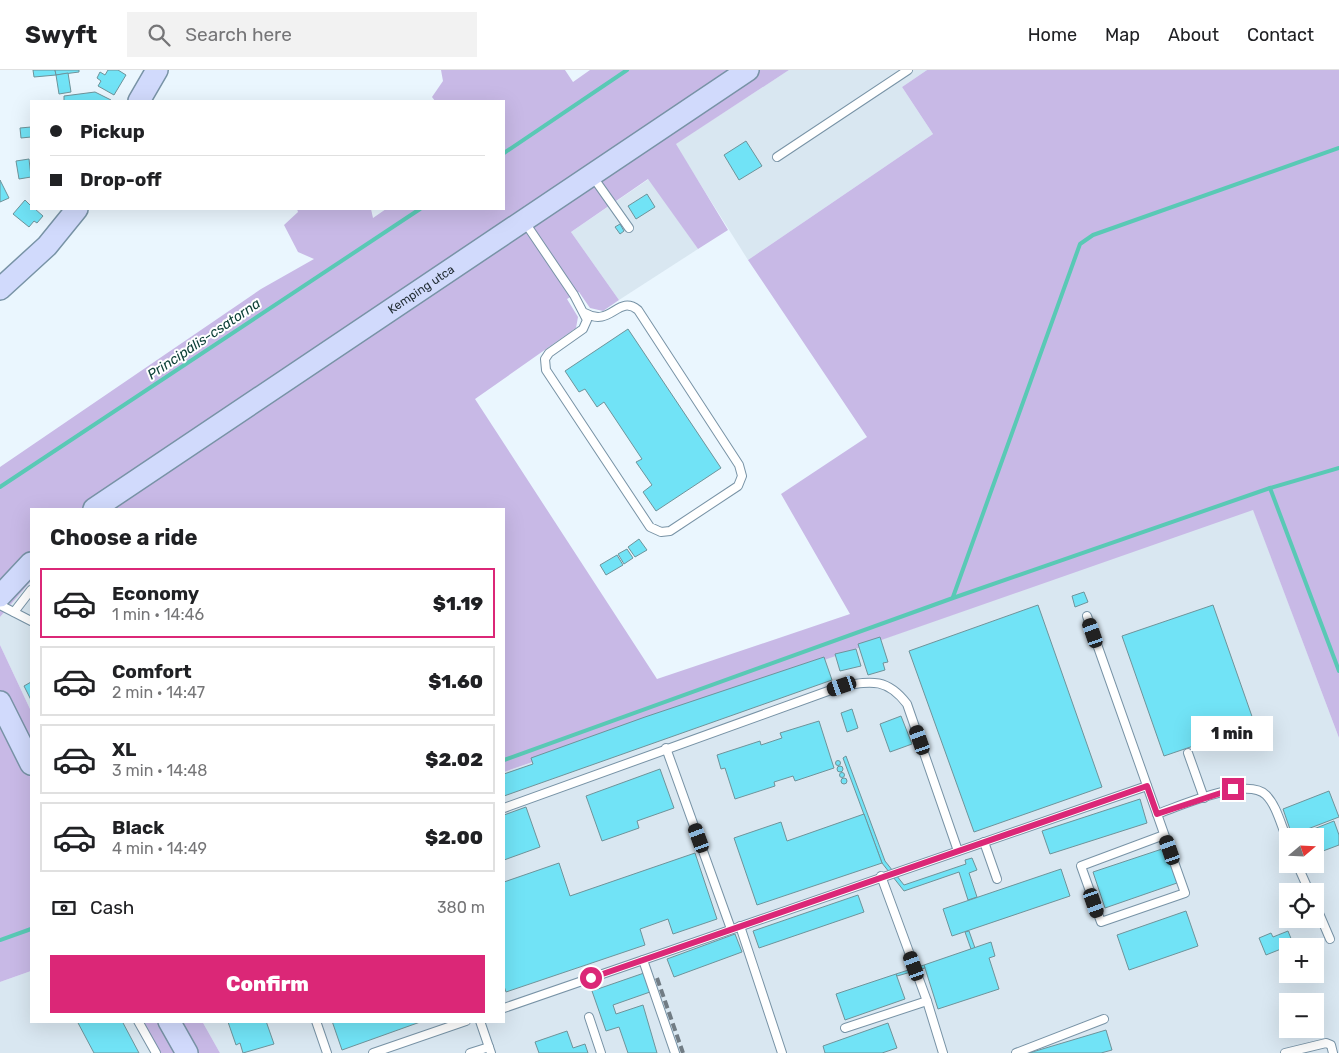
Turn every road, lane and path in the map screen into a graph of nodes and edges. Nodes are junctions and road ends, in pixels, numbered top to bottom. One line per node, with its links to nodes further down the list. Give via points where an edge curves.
1 (157, 70): 4 (main road)
2 (748, 70): 6 (main road, Kemping utca)
3 (908, 70): 5 (lane)
4 (140, 100)
5 (777, 157)
6 (591, 175): 8 (main road, Kemping utca); 9 (lane)
7 (76, 210): 10 (main road, via 47,246)
8 (524, 220): 11 (lane); 12 (main road, Kemping utca)
9 (629, 228)
10 (0, 289)
11 (585, 313): 11 (lane, via 585,326 548,353 544,363 546,370 650,527 661,532 670,531 738,486 742,476 739,466 638,310 623,306 597,318)
12 (99, 507)
13 (30, 564): 15 (main road)
14 (30, 591): 17 (lane)
15 (0, 596)
16 (0, 605): 17 (lane)
17 (14, 612): 19 (lane)
18 (1087, 616): 24 (lane)
19 (30, 620)
20 (0, 702): 23 (main road)
21 (666, 748): 26 (lane); 31 (lane, via 842,686 882,683 896,690 907,704); 36 (lane)
22 (1188, 753): 25 (lane)
23 (30, 762)
24 (1147, 786): 27 (lane); 30 (lane)
25 (1204, 798): 27 (lane); 28 (lane, via 1233,789 1259,790 1271,801)
26 (505, 808)
27 (1157, 814): 29 (lane)
28 (1283, 828)
29 (1164, 835): 29 (lane, via 1185,893 1101,922 1081,866)
30 (984, 842): 31 (lane); 33 (lane)
31 (958, 851): 32 (lane)
32 (881, 876): 35 (lane); 39 (lane)
33 (997, 879)
34 (1324, 925): 37 (lane)
35 (740, 926): 36 (lane); 57 (lane)
36 (731, 929): 38 (lane)
37 (1330, 939)
38 (643, 960): 40 (lane); 56 (lane)
39 (928, 1001): 48 (lane); 58 (lane)
40 (505, 1008)
41 (589, 1017): 55 (lane)
42 (1104, 1019): 59 (lane)
43 (139, 1023): 50 (lane)
44 (170, 1023): 51 (main road)
45 (317, 1023): 52 (lane)
46 (460, 1023): 53 (lane)
47 (481, 1023): 49 (lane)
48 (845, 1028)
49 (490, 1050): 54 (lane)
50 (156, 1053)
51 (186, 1053)
52 (327, 1053)
53 (373, 1053)
54 (470, 1053)
55 (601, 1053)
56 (675, 1053)
57 (782, 1053)
58 (943, 1053)
59 (1016, 1053)
60 (1285, 1053): 61 (lane, via 1326,1043 1331,1045)
61 (1333, 1053)

